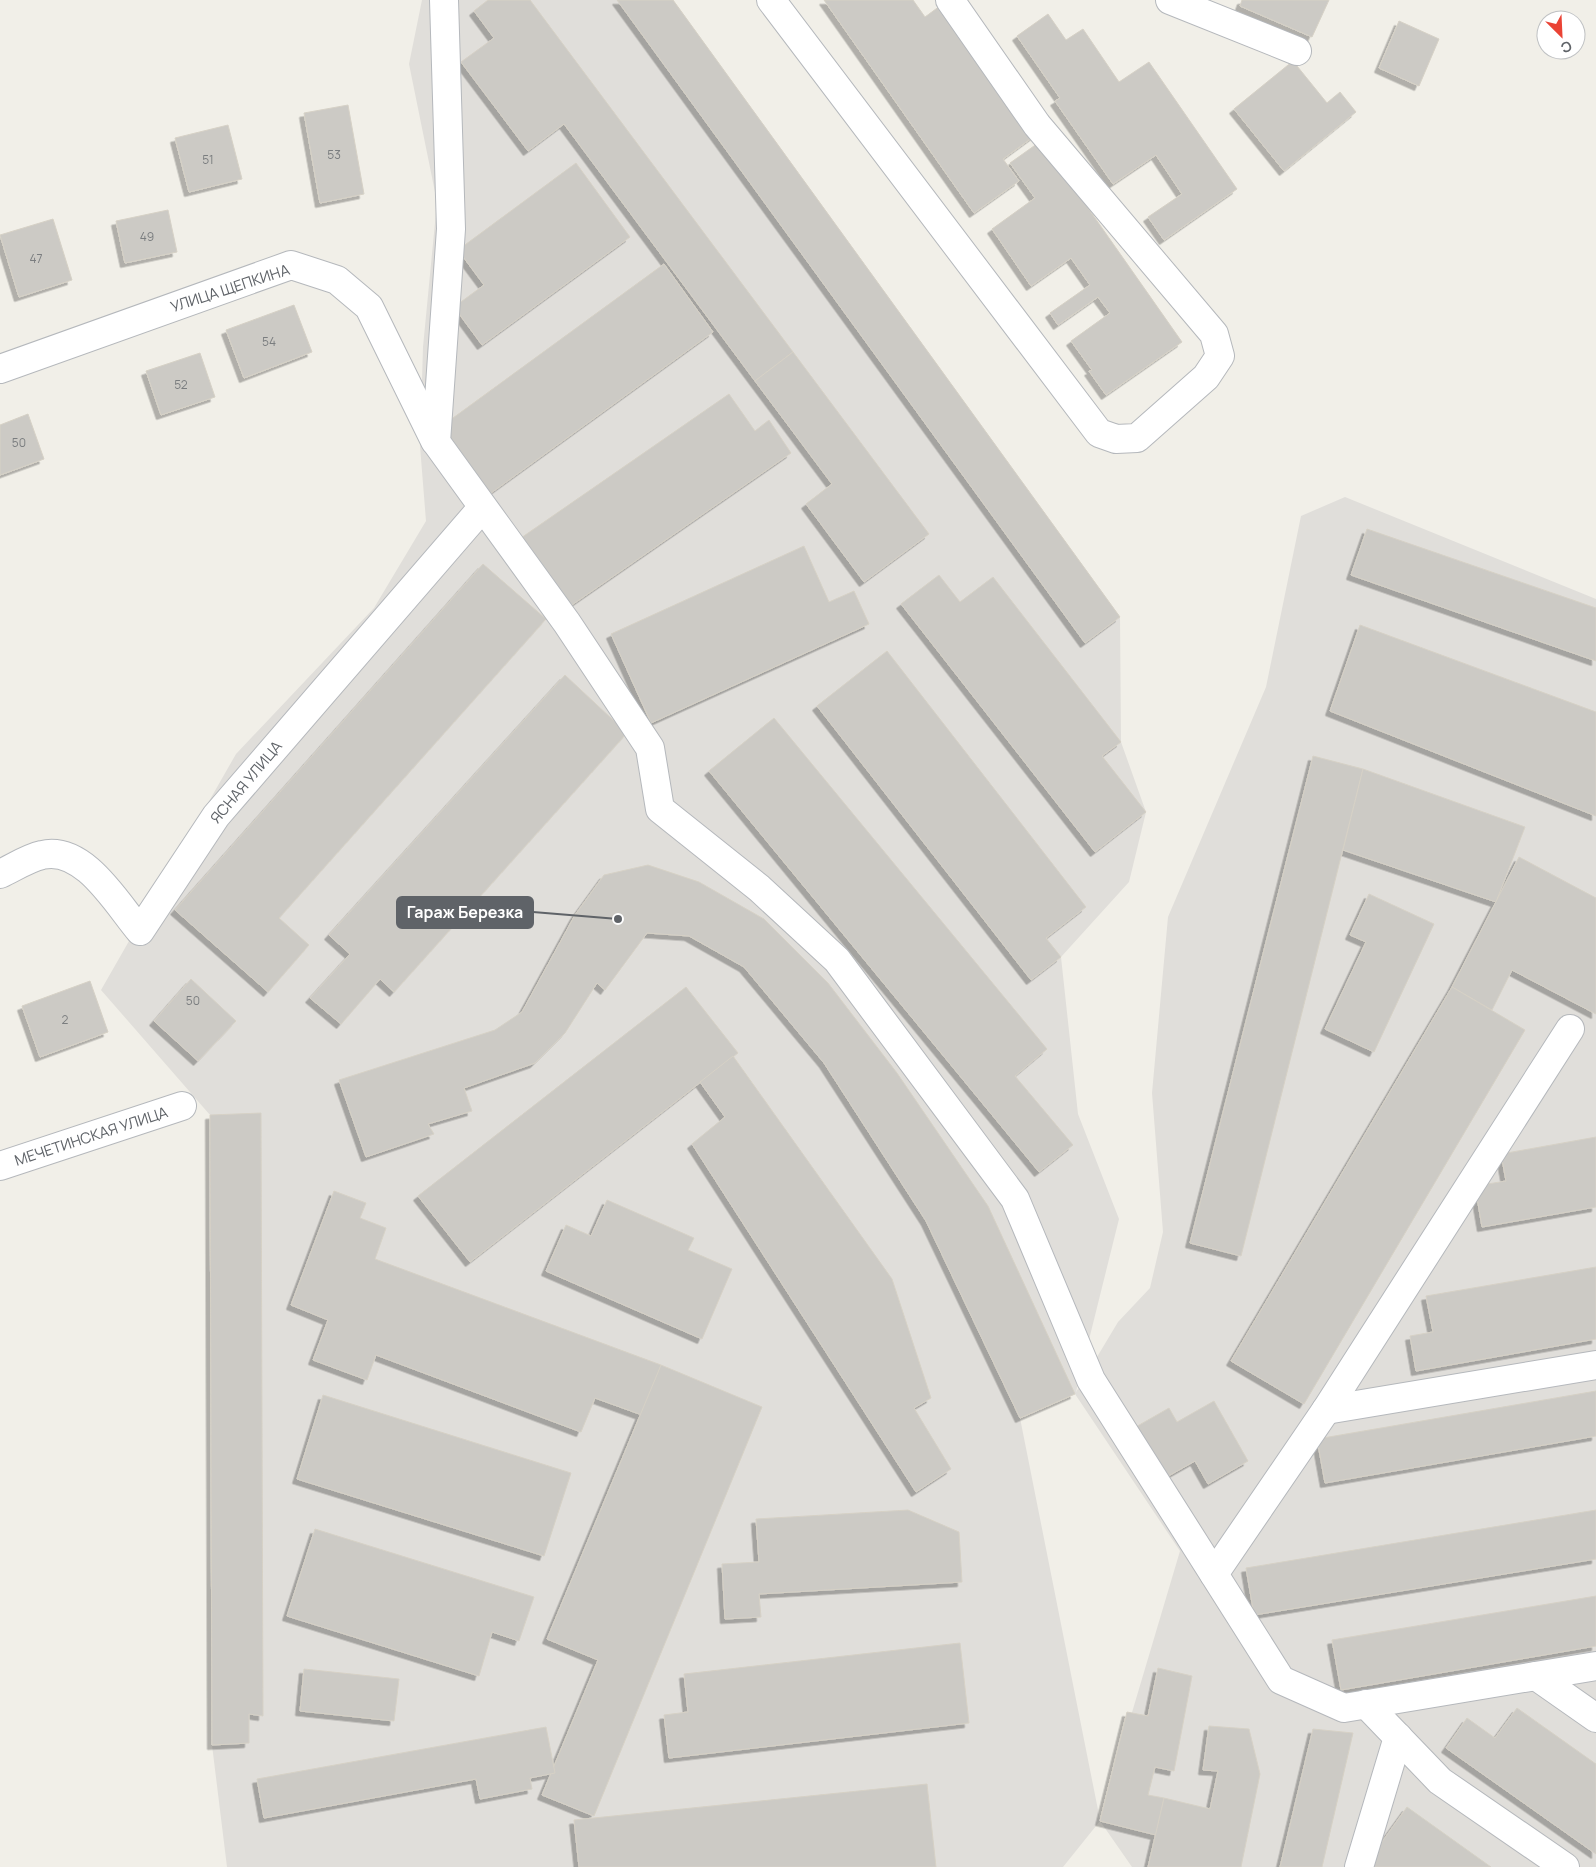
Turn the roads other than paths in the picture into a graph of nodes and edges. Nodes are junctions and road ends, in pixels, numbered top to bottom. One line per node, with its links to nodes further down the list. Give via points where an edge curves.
1 (444, 0): 7 (street, via 451,229)
2 (771, 0): 3 (street, via 1100,433 1116,439 1137,438 1206,377 1220,356 1214,334 1038,125)
3 (950, 0)
4 (1170, 0): 5 (street)
5 (1297, 51)
6 (0, 369): 7 (street, УЛИЦА ЩЕПКИНА, via 291,265 337,280 369,307)
7 (436, 442): 8 (street, УЛИЦА ЩЕПКИНА)
8 (482, 508): 9 (street, ЯСНАЯ УЛИЦА, via 216,816 140,931 85,865 68,856 43,854); 15 (street, УЛИЦА ЩЕПКИНА, via 567,623 650,748 660,809 759,888 837,960 1015,1199 1091,1380)
9 (0, 874)
10 (1570, 1029): 14 (street)
11 (182, 1106): 12 (street, МЕЧЕТИНСКАЯ УЛИЦА)
12 (0, 1166)
13 (1596, 1365): 14 (street)
14 (1326, 1410): 15 (street)
15 (1214, 1574): 18 (street, УЛИЦА ЩЕПКИНА, via 1281,1680 1344,1708)
16 (1596, 1666): 17 (street, УЛИЦА ЩЕПКИНА)
17 (1536, 1676): 18 (street, УЛИЦА ЩЕПКИНА); 19 (street)
18 (1366, 1704): 20 (street)
19 (1596, 1718)
20 (1398, 1738): 21 (street); 22 (street, via 1440,1781)
21 (1359, 1867)
22 (1566, 1867)

